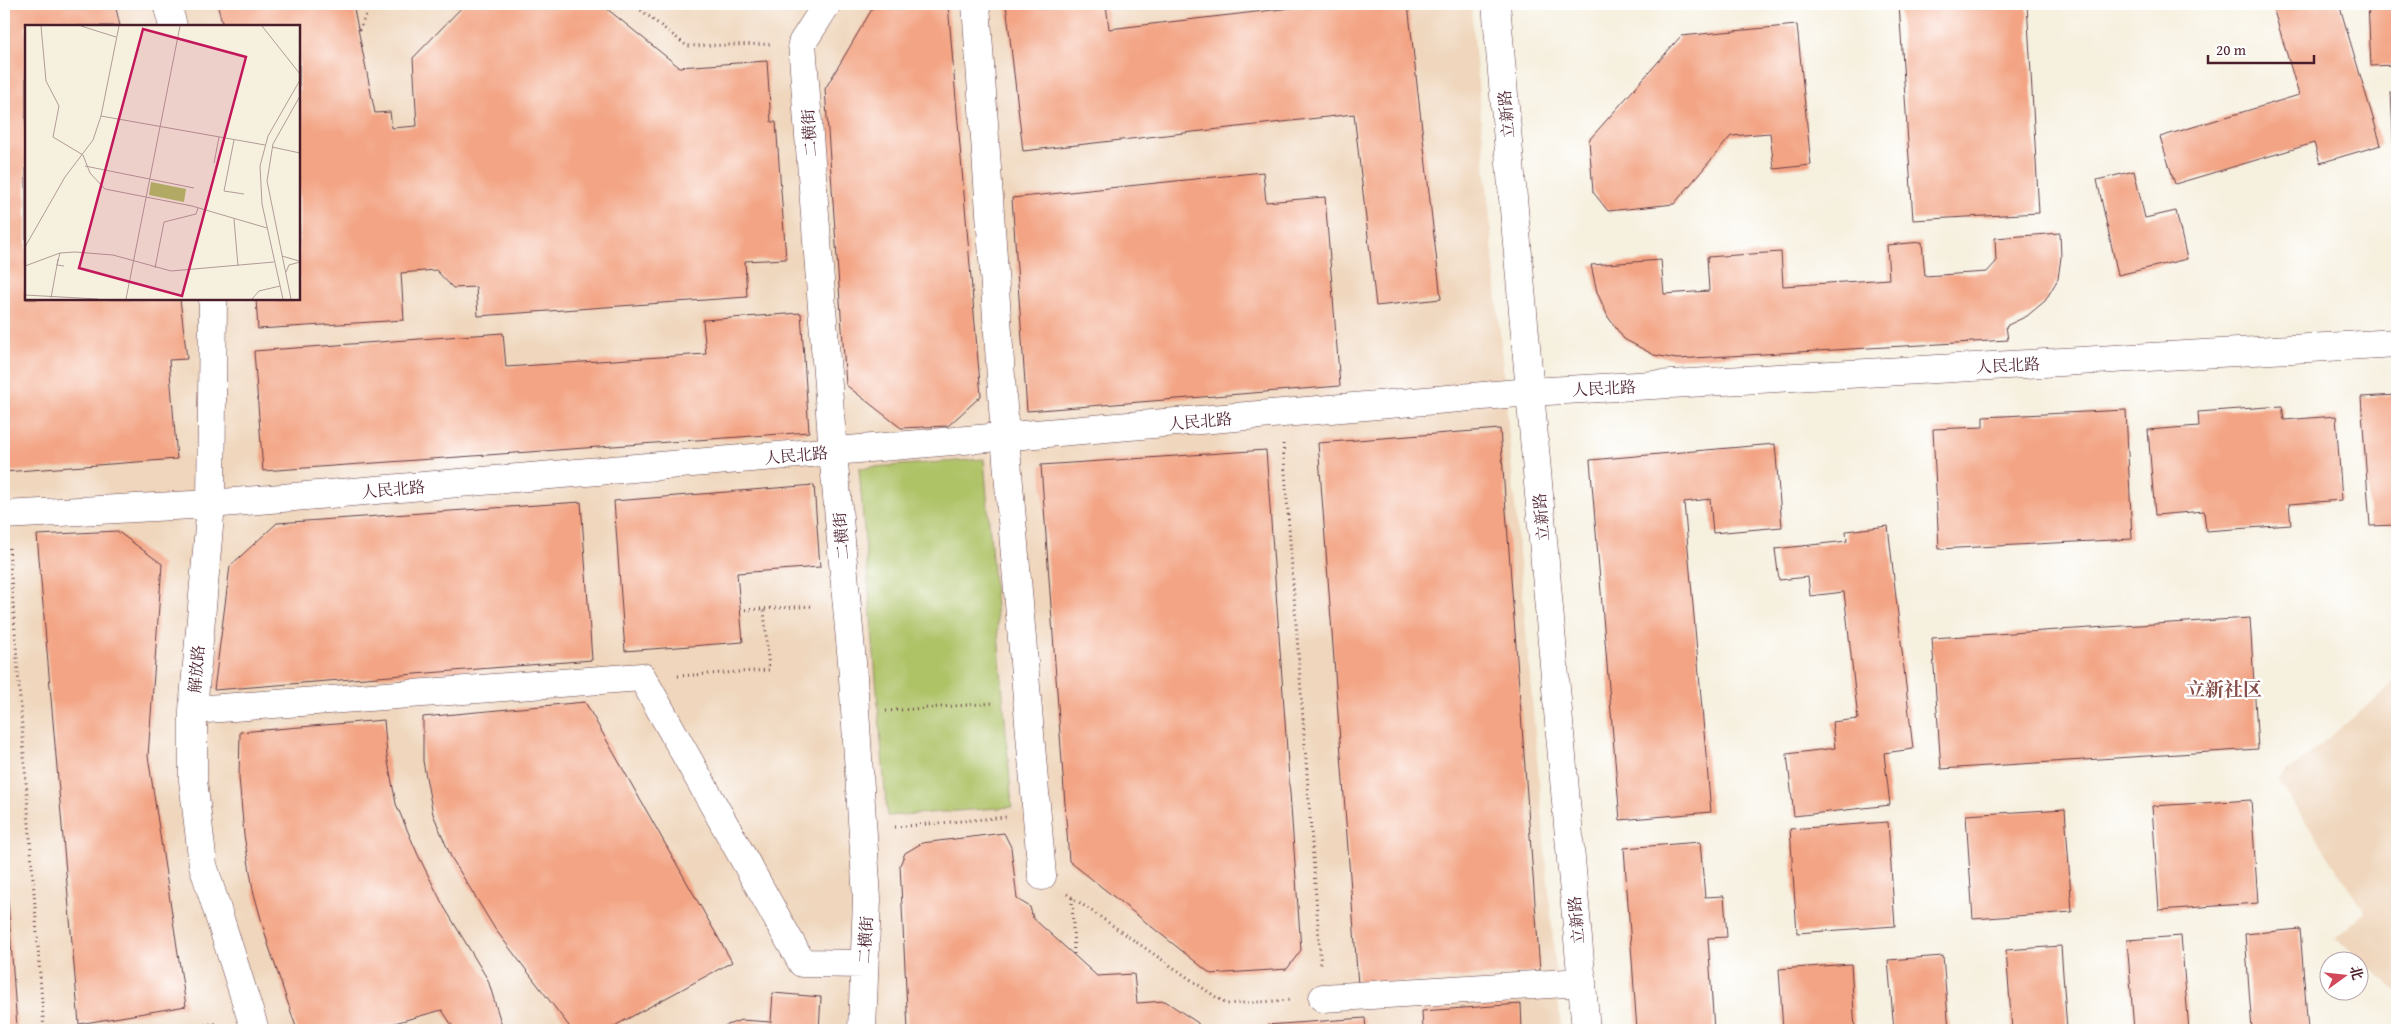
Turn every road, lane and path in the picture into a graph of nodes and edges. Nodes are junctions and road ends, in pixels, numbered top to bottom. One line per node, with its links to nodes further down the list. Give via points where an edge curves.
1 (167, 4): 7 (street)
2 (371, 4): 8 (path)
3 (633, 4): 9 (path, via 687,46)
4 (827, 4): 9 (street)
5 (976, 4): 14 (street)
6 (1496, 4): 12 (street, 立新路)
7 (173, 25)
8 (359, 30)
9 (802, 43): 15 (street, 二横街)
10 (213, 300): 16 (street, 解放路)
11 (2397, 343): 12 (street, 人民北路)
12 (1530, 392): 13 (street, 人民北路); 31 (street, 立新路)
13 (1280, 414): 14 (street, 人民北路); 32 (path)
14 (1005, 437): 15 (street, 人民北路); 22 (street)
15 (833, 452): 16 (street, 人民北路); 18 (street, 二横街)
16 (211, 504): 17 (street, 人民北路); 23 (street, 解放路)
17 (5, 515): 34 (path)
18 (847, 604): 19 (path); 24 (street, 二横街)
19 (764, 609): 20 (path); 21 (path, via 769,670)
20 (740, 610)
21 (642, 678): 23 (street); 30 (street, via 802,963)
22 (1028, 701): 24 (path); 25 (street)
23 (193, 710): 33 (street, 解放路, via 193,780 203,865)
24 (855, 713): 26 (street, 二横街)
25 (1037, 814): 26 (path); 27 (street)
26 (863, 830): 30 (street, 二横街, via 867,900)
27 (1042, 876): 28 (path)
28 (1072, 897): 29 (path); 32 (path, via 1226,1004)
29 (1074, 955)
30 (864, 964): 36 (street, 二横街)
31 (1582, 982): 32 (street); 37 (street, 立新路)
32 (1323, 998)
33 (252, 1024): 35 (path)
34 (44, 1030)
35 (170, 1030)
36 (862, 1030)
37 (1586, 1030)

